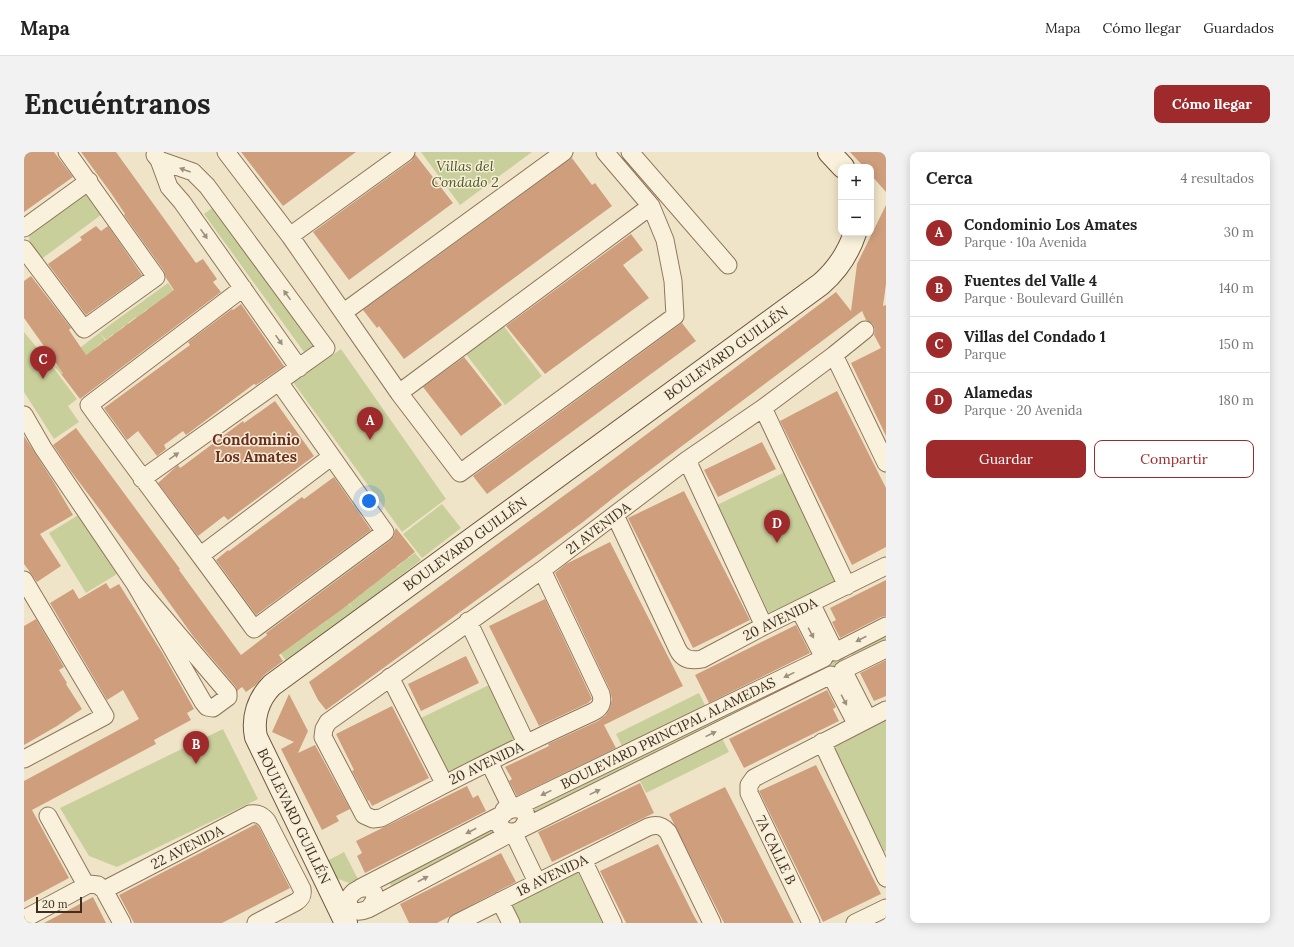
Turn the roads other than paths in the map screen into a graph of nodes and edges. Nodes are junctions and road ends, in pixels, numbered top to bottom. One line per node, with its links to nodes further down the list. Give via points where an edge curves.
1 (68, 152): 10 (street)
2 (406, 152): 13 (street)
3 (564, 152): 18 (street)
4 (605, 152): 11 (street)
5 (630, 152): 16 (street)
6 (829, 152): 9 (main road)
7 (230, 153): 13 (street)
8 (156, 156): 17 (street, one-way to 17, via 169,187); 21 (street, one-way to 8, via 326,348 207,186 192,172)
9 (840, 164)
10 (88, 181): 12 (street); 15 (street, via 156,276 84,329)
11 (651, 206): 23 (street); 23 (street, via 665,240 675,316 460,473)
12 (24, 228)
13 (290, 236): 18 (street)
14 (854, 236): 61 (main road, BOULEVARD GUILLÉN, via 840,264 821,284 268,690 260,701 255,717 256,737)
15 (24, 249)
16 (728, 265)
17 (243, 288): 21 (street, one-way to 21); 29 (street, via 89,405)
18 (344, 312): 23 (street)
19 (865, 330): 20 (street, 21 AVENIDA)
20 (834, 355): 24 (street, 21 AVENIDA); 28 (street)
21 (299, 368): 22 (street)
22 (279, 382): 26 (street); 29 (street, one-way to 22)
23 (399, 393)
24 (763, 408): 27 (street, 21 AVENIDA); 36 (street)
25 (24, 415): 35 (street, via 43,448)
26 (331, 457): 31 (street); 31 (street, via 385,532 254,629)
27 (687, 460): 30 (street, 21 AVENIDA); 40 (street)
28 (886, 463)
29 (142, 479): 31 (street)
30 (615, 514): 33 (street, 21 AVENIDA); 40 (street, 20 AVENIDA, via 680,654 687,659 698,660)
31 (201, 555)
32 (886, 566): 36 (street, 20 AVENIDA)
33 (542, 570): 39 (street, 21 AVENIDA); 49 (street, 20 AVENIDA, via 602,700 601,706 594,712)
34 (24, 580): 37 (street)
35 (135, 584): 35 (street, via 207,707 212,708 228,698 228,693)
36 (847, 586): 38 (street, 20 AVENIDA)
37 (31, 605): 50 (street, via 105,716)
38 (805, 606): 40 (street, 20 AVENIDA); 43 (street)
39 (468, 621): 45 (street, 21 AVENIDA); 49 (street)
40 (764, 626)
41 (886, 626): 43 (street, BOULEVARD PRINCIPAL ALAMEDAS, one-way to 43)
42 (886, 649): 44 (street, BOULEVARD PRINCIPAL ALAMEDAS)
43 (830, 655): 44 (street, via 821,664 822,671 826,675); 44 (street, via 840,652 847,657 847,665); 53 (street, BOULEVARD PRINCIPAL ALAMEDAS, one-way to 53)
44 (837, 673): 47 (street); 56 (street, BOULEVARD PRINCIPAL ALAMEDAS, one-way to 44)
45 (390, 677): 52 (street); 55 (street, 21 AVENIDA, via 328,722 323,737 362,814 373,819)
46 (886, 710): 47 (street)
47 (863, 722): 48 (street)
48 (822, 742): 58 (street); 75 (street, 7A CALLE B, via 754,778 749,785 749,793)
49 (526, 743): 51 (street, 20 AVENIDA)
50 (24, 759)
51 (485, 764): 52 (street, 20 AVENIDA); 53 (street)
52 (444, 784): 55 (street, 20 AVENIDA)
53 (509, 811): 56 (street, via 520,809 526,814 526,822); 62 (street, BOULEVARD PRINCIPAL ALAMEDAS, one-way to 62)
54 (48, 816): 60 (street)
55 (380, 818)
56 (518, 830): 59 (street); 66 (street, BOULEVARD PRINCIPAL ALAMEDAS, one-way to 56)
57 (583, 860): 59 (street, 18 AVENIDA); 73 (street); 74 (street, 18 AVENIDA, via 648,827 663,827 668,832)
58 (886, 878)
59 (541, 880): 64 (street, 18 AVENIDA)
60 (86, 885): 63 (street, via 98,885); 67 (street)
61 (330, 889): 62 (street, via 342,895); 70 (main road, BOULEVARD GUILLÉN)
62 (358, 889): 66 (street, BOULEVARD PRINCIPAL ALAMEDAS, via 368,888 374,893 375,900)
63 (104, 890): 68 (street); 69 (street, 22 AVENIDA, via 256,813 267,821 303,894 296,902)
64 (500, 901): 71 (street, 18 AVENIDA); 72 (street)
65 (886, 908): 76 (street)
66 (364, 913)
67 (24, 919)
68 (122, 923)
69 (256, 923)
70 (346, 923)
71 (457, 923)
72 (511, 923)
73 (614, 923)
74 (712, 923)
75 (811, 923)
76 (855, 923)

